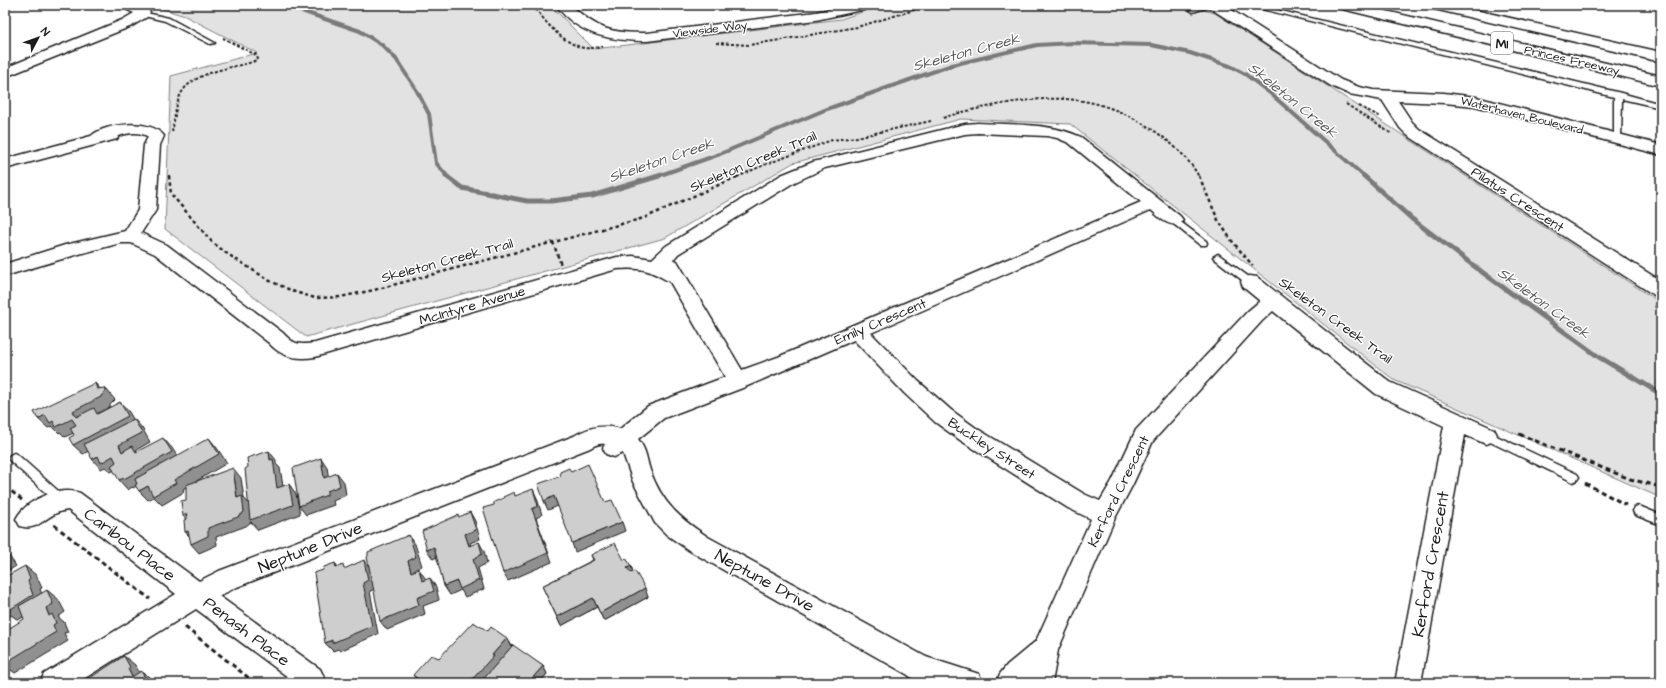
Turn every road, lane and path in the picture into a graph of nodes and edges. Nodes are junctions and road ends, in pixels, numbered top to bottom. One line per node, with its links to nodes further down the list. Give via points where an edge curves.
1 (128, 5): 10 (street, via 141,10)
2 (563, 5): 3 (street, Viewside Way, via 580,22 597,32 630,37 647,37 787,14 826,15)
3 (866, 5)
4 (1211, 5): 9 (lane)
5 (1215, 5): 17 (street, Waterhaven Boulevard, via 1345,88 1369,95)
6 (1249, 5): 16 (lane)
7 (1343, 5): 15 (highway, Princes Freeway / M1)
8 (1434, 5): 13 (highway, Princes Freeway / M1)
9 (1193, 10)
10 (142, 14): 12 (lane, via 167,19); 14 (street, via 127,23)
11 (216, 34): 21 (path, via 256,55 258,59 216,71 188,87 182,93)
12 (212, 44)
13 (1661, 57)
14 (5, 73)
15 (1661, 81)
16 (1618, 95): 18 (lane); 22 (lane)
17 (1387, 96): 22 (street, Waterhaven Boulevard, via 1476,102); 36 (street, Pilatus Crescent, via 1413,132)
18 (1661, 106)
19 (941, 119): 34 (path, via 1008,103 1054,98 1078,99 1098,104 1140,122 1172,143 1195,169 1202,180 1214,213)
20 (934, 120): 29 (path, Skeleton Creek Trail, via 832,140 764,165 644,218)
21 (172, 136)
22 (1617, 139): 23 (street, Waterhaven Boulevard)
23 (1661, 150)
24 (5, 164): 28 (street, via 98,138 136,134 144,136 152,145 147,210)
25 (168, 170): 29 (path, Skeleton Creek Trail, via 171,194 212,242 270,281 315,298 340,298 374,290)
26 (1153, 203): 27 (street); 32 (street, via 1075,140 1062,134 1046,131 965,129 819,165 805,171 787,179 672,250); 38 (street, Emily Crescent)
27 (1174, 220): 30 (lane)
28 (132, 234): 33 (street); 35 (street, McIntyre Avenue, via 153,248 160,249 276,338 283,347 294,351 315,350)
29 (553, 242): 35 (path)
30 (1203, 243)
31 (1218, 257): 34 (lane)
32 (659, 262): 35 (street, McIntyre Avenue, via 617,263); 39 (street, McIntyre Avenue, via 676,277)
33 (5, 270)
34 (1253, 276): 37 (street)
35 (566, 278)
36 (1661, 290)
37 (1274, 302): 40 (street, via 1383,388); 50 (street, Kerford Crescent, via 1255,316 1144,436)
38 (857, 331): 39 (street, Emily Crescent); 50 (street, Buckley Street, via 943,416 1076,501)
39 (738, 381): 43 (street, Emily Crescent, via 656,412)
40 (1456, 422): 42 (street); 64 (street, Kerford Crescent)
41 (1515, 433): 47 (path, via 1630,479)
42 (1486, 435): 45 (lane)
43 (618, 444): 53 (street, Neptune Drive, via 582,442 260,566); 56 (street, Neptune Drive, via 627,462 639,468 664,517 686,536)
44 (14, 458): 48 (lane, Caribou Place)
45 (1573, 477): 49 (path)
46 (5, 486): 51 (path)
47 (1661, 487)
48 (61, 500): 51 (street); 53 (street, Caribou Place, via 72,500)
49 (1639, 511): 52 (lane)
50 (1105, 514): 55 (street, Kerford Crescent)
51 (33, 516): 54 (path)
52 (1661, 520)
53 (198, 594): 54 (street, Neptune Drive); 59 (street, Penash Place)
54 (166, 613): 57 (street, Neptune Drive); 58 (path)
55 (1045, 650): 62 (street, Kerford Crescent); 63 (street, Kerford Crescent)
56 (917, 666): 60 (street, Neptune Drive); 61 (street, Neptune Drive)
57 (53, 683)
58 (255, 683)
59 (314, 683)
60 (939, 683)
61 (970, 683)
62 (1009, 683)
63 (1039, 683)
64 (1408, 683)

